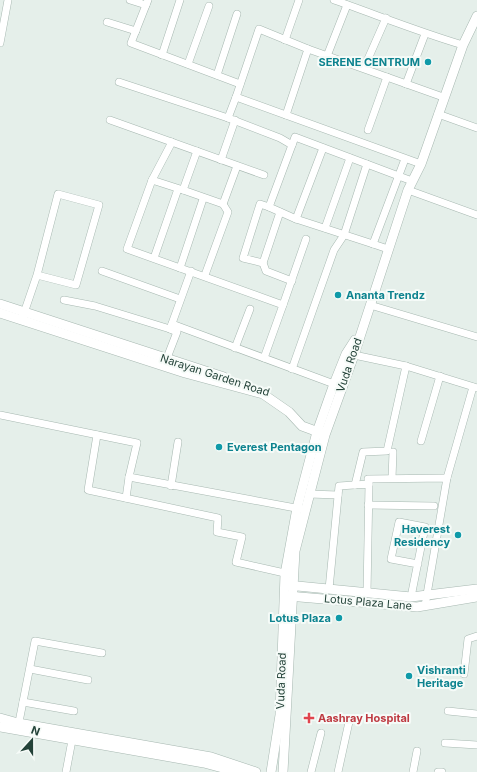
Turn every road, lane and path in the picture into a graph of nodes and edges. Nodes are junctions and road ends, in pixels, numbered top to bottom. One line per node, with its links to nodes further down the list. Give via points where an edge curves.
1 (8, 0): 16 (street)
2 (130, 0): 6 (street)
3 (180, 0): 19 (street)
4 (299, 0): 15 (street)
5 (334, 0): 7 (street)
6 (147, 2): 13 (street)
7 (347, 5): 11 (street); 20 (street)
8 (209, 6): 21 (street)
9 (237, 14): 23 (street)
10 (477, 16): 17 (street)
11 (386, 18): 14 (street); 22 (street)
12 (107, 22): 13 (street)
13 (136, 31): 19 (street, via 131,43)
14 (425, 34): 17 (street); 27 (street)
15 (285, 40): 18 (street); 26 (street, via 259,29)
16 (0, 43)
17 (458, 44): 29 (street)
18 (308, 49): 20 (street); 31 (street)
19 (162, 54): 21 (street)
20 (328, 56): 22 (street)
21 (188, 64): 23 (street)
22 (364, 68): 24 (street)
23 (217, 75): 26 (street)
24 (387, 77): 27 (street); 35 (street)
25 (119, 82): 32 (street)
26 (240, 84): 28 (street)
27 (406, 84): 29 (street)
28 (236, 97): 31 (street); 32 (street)
29 (443, 97): 30 (street)
30 (438, 114): 34 (street); 42 (street)
31 (286, 115): 42 (street)
32 (231, 119): 37 (street); 41 (street)
33 (110, 120): 36 (street)
34 (477, 128)
35 (368, 130)
36 (172, 142): 39 (street); 47 (street)
37 (292, 145): 38 (street, via 295,138); 52 (street)
38 (323, 148): 40 (street); 55 (street)
39 (197, 151): 41 (street); 48 (street)
40 (350, 158): 43 (street); 56 (street)
41 (220, 160): 44 (street)
42 (412, 161): 46 (street); 46 (street)
43 (368, 164): 46 (street); 57 (street)
44 (237, 166): 45 (street); 51 (street)
45 (264, 175)
46 (404, 178): 49 (street); 59 (street)
47 (152, 180): 48 (street); 60 (street, via 127,249)
48 (181, 190): 50 (street); 60 (street)
49 (408, 190): 54 (street); 59 (street)
50 (203, 199): 51 (street); 62 (street)
51 (224, 204): 66 (street, via 228,212)
52 (269, 207): 53 (street); 61 (street, via 260,204 243,258)
53 (280, 212): 55 (street); 61 (street)
54 (477, 214)
55 (296, 219): 56 (street)
56 (325, 228): 57 (street)
57 (344, 235): 59 (street); 84 (street, via 334,250)
58 (306, 239): 67 (street)
59 (379, 246): 72 (street)
60 (154, 258): 62 (street)
61 (263, 263): 67 (street, via 266,271)
62 (180, 268): 64 (street)
63 (102, 271): 68 (street)
64 (191, 271): 66 (street); 68 (street)
65 (38, 275): 65 (street, via 58,194 99,205 76,285); 75 (street)
66 (205, 275): 71 (street)
67 (292, 281): 71 (street)
68 (180, 299): 76 (street)
69 (64, 300): 76 (street)
70 (0, 304): 75 (street, Narayan Garden Road)
71 (283, 305): 81 (street)
72 (370, 305): 77 (street); 78 (street)
73 (250, 310): 79 (street)
74 (0, 313): 75 (street, Narayan Garden Road)
75 (23, 316): 82 (street, Narayan Garden Road)
76 (171, 326): 79 (street); 82 (street, via 177,332)
77 (361, 333): 80 (street, Vuda Road); 86 (street, Vuda Road, via 346,354)
78 (477, 337)
79 (235, 348): 81 (street)
80 (354, 355): 83 (street); 89 (street, Vuda Road)
81 (264, 358): 84 (street)
82 (164, 363): 89 (street, Narayan Garden Road, via 185,373 257,391 268,396 305,427)
83 (406, 366): 85 (street); 98 (street, via 387,451 363,452)
84 (292, 369): 86 (street)
85 (440, 376): 87 (street); 91 (street)
86 (334, 384): 89 (street, Vuda Road)
87 (475, 387): 96 (street)
88 (0, 414): 90 (street)
89 (321, 433): 100 (street, Vuda Road); 105 (street, Vuda Road)
90 (98, 435): 94 (street, via 137,443); 102 (street, via 88,490)
91 (421, 441)
92 (178, 442): 99 (street)
93 (393, 452): 95 (street)
94 (129, 477): 99 (street); 102 (street)
95 (392, 478): 96 (street); 97 (street, via 368,479)
96 (447, 478): 113 (street)
97 (369, 484): 98 (street); 103 (street)
98 (355, 485): 101 (street, via 339,486)
99 (171, 486): 105 (street)
100 (309, 494): 101 (street); 105 (street, Vuda Road)
101 (338, 495): 110 (street)
102 (126, 498): 107 (street, via 218,518 217,532 242,537 236,562)
103 (368, 505): 104 (street); 111 (street)
104 (434, 506)
105 (301, 509): 107 (street, Vuda Road)
106 (418, 564): 106 (street, via 425,527 399,522 391,559); 113 (street)
107 (289, 574): 108 (street, Vuda Road)
108 (288, 585): 110 (street, Lotus Plaza Lane); 112 (street, Vuda Road)
109 (477, 588): 113 (street, Lotus Plaza Lane)
110 (330, 590): 111 (street, Lotus Plaza Lane)
111 (367, 593): 113 (street, Lotus Plaza Lane)
112 (288, 596): 115 (street, Lotus Plaza Lane); 137 (street, Vuda Road, via 280,715); 138 (street, Vuda Road, via 288,712)
113 (419, 597): 115 (street)
114 (477, 597): 115 (street, Lotus Plaza Lane)
115 (421, 606)
116 (477, 636): 119 (street, via 468,639)
117 (102, 653): 118 (street, via 35,641)
118 (30, 669): 120 (street); 121 (street)
119 (464, 674)
120 (88, 680)
121 (23, 702): 122 (street); 128 (street)
122 (74, 711)
123 (448, 711): 124 (street)
124 (477, 714)
125 (0, 718): 128 (street)
126 (349, 722): 140 (street)
127 (0, 727): 128 (street)
128 (18, 727): 130 (street)
129 (321, 733): 139 (street)
130 (73, 736): 134 (street); 135 (street); 136 (street, via 211,757)
131 (445, 743): 132 (street)
132 (477, 745)
133 (416, 752): 141 (street)
134 (66, 772)
135 (238, 772)
136 (256, 772)
137 (271, 772)
138 (284, 772)
139 (312, 772)
140 (338, 772)
141 (413, 772)
142 (438, 772): 143 (street)
143 (442, 772)

